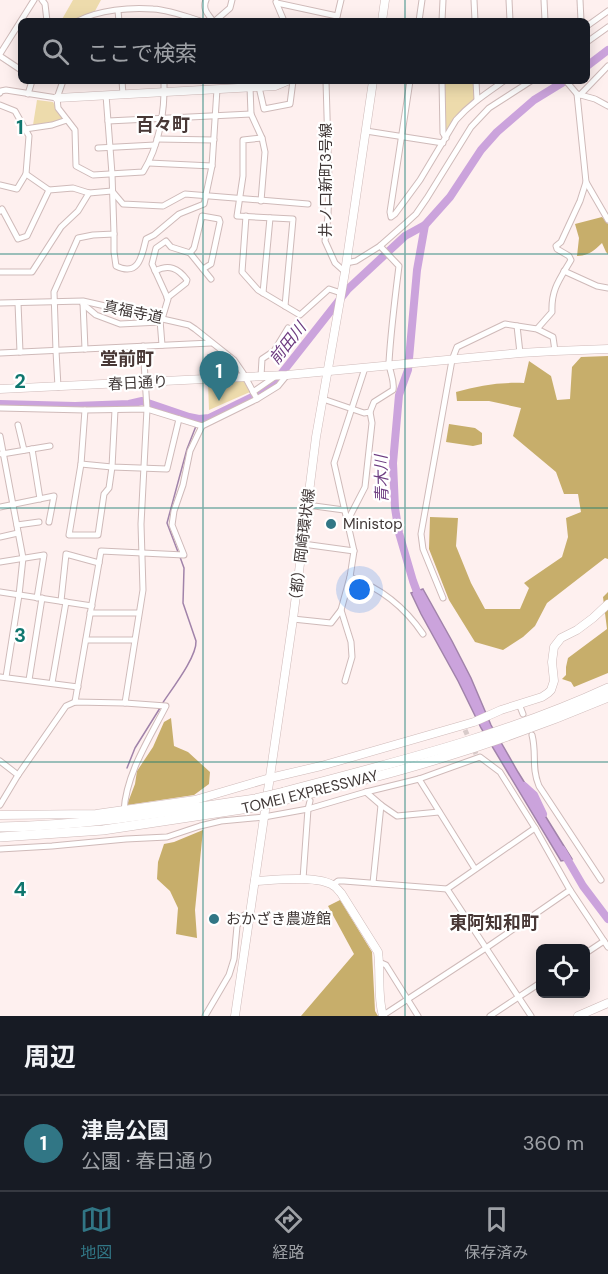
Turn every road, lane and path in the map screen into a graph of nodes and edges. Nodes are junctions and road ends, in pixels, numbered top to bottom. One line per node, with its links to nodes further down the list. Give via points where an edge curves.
1 (34, 0): 17 (street)
2 (42, 0): 18 (street)
3 (206, 0): 23 (street, via 205,11)
4 (232, 0): 24 (street, via 230,8)
5 (341, 0): 27 (street)
6 (385, 0): 28 (street)
7 (422, 0): 29 (street)
8 (442, 0): 30 (street)
9 (474, 0): 31 (street)
10 (509, 0): 32 (street)
11 (544, 0): 33 (street)
12 (580, 0): 34 (street)
13 (276, 2): 25 (street); 26 (street)
14 (118, 10): 16 (street); 19 (street); 20 (street)
15 (608, 11): 35 (street)
16 (177, 13): 21 (street); 22 (street)
17 (23, 18)
18 (47, 18)
19 (83, 18)
20 (119, 18)
21 (176, 18)
22 (191, 18)
23 (211, 18)
24 (218, 18)
25 (283, 18)
26 (332, 18)
27 (336, 18)
28 (382, 18)
29 (419, 18)
30 (442, 18)
31 (475, 18)
32 (510, 18)
33 (545, 18)
34 (580, 18)
35 (590, 24)
36 (18, 26): 39 (street)
37 (608, 27): 38 (street)
38 (590, 40)
39 (0, 55): 41 (street)
40 (608, 66): 42 (street)
41 (18, 68)
42 (590, 81)
43 (31, 84): 63 (street)
44 (62, 84): 66 (street)
45 (122, 84): 64 (street)
46 (164, 84): 60 (street)
47 (280, 84): 58 (street)
48 (293, 84): 58 (street, via 290,104 264,109)
49 (326, 84): 104 (street, 井ノ口新町3号線, via 329,183 325,241 335,263)
50 (373, 84): 76 (street, （都）岡崎環状線)
51 (410, 84): 77 (street)
52 (442, 84): 80 (street)
53 (476, 84): 67 (street)
54 (500, 84): 67 (street)
55 (526, 84): 102 (street, via 489,108 471,127 416,214)
56 (568, 84): 62 (street)
57 (587, 84): 62 (street)
58 (254, 87): 59 (street); 70 (street)
59 (217, 89): 60 (street); 71 (street)
60 (165, 92): 64 (street); 72 (street)
61 (0, 93): 63 (street, via 6,90)
62 (576, 93): 69 (street); 88 (street)
63 (28, 94): 66 (street)
64 (123, 94): 65 (street)
65 (106, 95): 66 (street); 74 (street)
66 (57, 98): 73 (street, via 58,108)
67 (477, 100): 80 (street, via 462,112)
68 (0, 105): 75 (street, via 15,111)
69 (608, 106)
70 (251, 114): 71 (street); 78 (street)
71 (216, 116): 72 (street); 79 (street)
72 (162, 119): 74 (street); 81 (street)
73 (67, 120): 75 (street); 87 (street, via 75,130 76,166 93,175)
74 (108, 121): 82 (street)
75 (25, 129): 86 (street, via 29,136)
76 (366, 131): 77 (street); 104 (street, （都）岡崎環状線)
77 (402, 136): 80 (street); 80 (street, via 391,216 420,180)
78 (262, 138): 94 (street, via 243,140); 95 (street, via 265,152)
79 (214, 140): 81 (street); 85 (street)
80 (444, 140)
81 (157, 142): 82 (street); 84 (street)
82 (110, 147): 83 (street); 87 (street)
83 (98, 148)
84 (149, 163): 85 (street); 87 (street, via 143,172)
85 (212, 166): 93 (street)
86 (26, 174): 89 (street, via 17,189); 90 (street)
87 (112, 174): 91 (street)
88 (586, 182): 100 (street); 107 (street, via 556,246 570,255)
89 (0, 185)
90 (49, 190): 92 (street, via 73,188); 97 (street, via 27,236 18,239)
91 (112, 191): 92 (street); 93 (street, via 123,204 162,206 184,194); 101 (street)
92 (89, 194): 108 (street, via 61,227 32,272)
93 (207, 195): 94 (street); 101 (street, via 204,204 179,214 146,239 142,259 132,268 116,266)
94 (239, 198): 95 (street); 98 (street, via 237,216)
95 (261, 201): 96 (street)
96 (308, 204)
97 (0, 211)
98 (246, 216): 99 (street); 111 (street, via 242,272)
99 (270, 218): 111 (street); 118 (street, via 293,219)
100 (608, 220)
101 (114, 234): 114 (street, via 78,238 54,292)
102 (381, 248): 104 (street); 134 (street, via 399,266)
103 (190, 253): 105 (street); 105 (street, via 202,216 219,219 211,264); 106 (street, via 165,241 155,249)
104 (346, 267): 112 (street, （都）岡崎環状線)
105 (203, 269): 109 (street)
106 (155, 271): 113 (street); 113 (street, via 163,267 172,269 187,280)
107 (564, 271): 110 (street); 122 (street, via 555,284 552,312)
108 (0, 272)
109 (211, 279)
110 (608, 288)
111 (263, 293): 118 (street)
112 (341, 293): 118 (street, via 329,289 300,315); 136 (street, （都）岡崎環状線)
113 (167, 298): 119 (street)
114 (54, 302): 116 (street, 真福寺道); 117 (street, 真福寺道); 128 (street)
115 (0, 303): 116 (street, 真福寺道)
116 (18, 303): 130 (street)
117 (83, 303): 119 (street, 真福寺道); 119 (street, via 96,315 120,324); 127 (street)
118 (285, 306)
119 (161, 320): 123 (street, 真福寺道, via 192,327); 124 (street)
120 (517, 326): 122 (street); 132 (street); 133 (street, via 505,324 457,347)
121 (288, 328): 139 (street, via 274,351 262,359)
122 (537, 329): 129 (street, via 553,337)
123 (212, 343): 124 (street); 140 (street, 真福寺道, via 234,360)
124 (162, 345): 125 (street)
125 (143, 346): 127 (street); 141 (street)
126 (608, 349): 129 (street)
127 (85, 350): 128 (street)
128 (56, 351): 130 (street); 142 (street)
129 (555, 351): 132 (street)
130 (20, 352): 131 (street)
131 (0, 353)
132 (520, 353): 133 (street)
133 (452, 360): 134 (street); 185 (street, via 421,534)
134 (390, 365): 135 (street); 152 (street, via 393,390 374,402)
135 (365, 368): 136 (street); 151 (street)
136 (328, 372): 138 (street); 146 (street, （都）岡崎環状線)
137 (276, 375): 138 (street, 春日通り); 139 (street, 春日通り); 144 (street)
138 (287, 375): 145 (street)
139 (261, 376): 140 (street, 春日通り)
140 (244, 377): 141 (street, 春日通り); 144 (street, 真福寺道)
141 (145, 383): 142 (street, 春日通り); 148 (street)
142 (58, 387): 143 (street, 春日通り)
143 (0, 389)
144 (253, 392): 145 (street, 真福寺道)
145 (257, 399): 155 (street)
146 (323, 399): 151 (street); 166 (street, （都）岡崎環状線)
147 (0, 408): 149 (street)
148 (147, 409): 150 (street); 153 (street); 163 (street)
149 (85, 410): 150 (street); 161 (street)
150 (115, 410): 162 (street)
151 (352, 410): 152 (street); 168 (street, via 334,463)
152 (370, 412): 169 (street, via 365,487)
153 (179, 419): 155 (street); 163 (street, via 167,469)
154 (18, 425): 159 (street)
155 (202, 426): 177 (street, via 190,451 172,525 184,555)
156 (0, 436): 160 (street)
157 (50, 446): 158 (street)
158 (32, 449): 159 (street); 164 (street)
159 (24, 450): 160 (street)
160 (2, 454): 165 (street)
161 (81, 464): 162 (street); 162 (street, via 69,536 98,535)
162 (112, 467): 163 (street)
163 (143, 468): 177 (street)
164 (40, 499): 165 (street); 171 (street, via 54,496)
165 (13, 504): 167 (street); 172 (street)
166 (307, 505): 168 (street); 175 (street, （都）岡崎環状線)
167 (0, 507)
168 (344, 510): 169 (street)
169 (346, 518): 176 (street)
170 (39, 522): 172 (street)
171 (49, 522)
172 (17, 525): 173 (street)
173 (18, 533): 174 (street); 178 (street)
174 (0, 537)
175 (303, 544): 176 (street); 192 (street, （都）岡崎環状線)
176 (354, 551): 181 (street)
177 (141, 554): 180 (street, via 100,551); 191 (street)
178 (23, 558): 179 (street); 183 (street); 184 (street, via 44,555)
179 (0, 562)
180 (99, 563): 186 (street, via 66,554); 188 (street)
181 (350, 577): 189 (street); 193 (street, via 394,601)
182 (0, 592): 183 (street)
183 (19, 595): 184 (street); 196 (street)
184 (40, 598): 186 (street); 197 (street)
185 (442, 598)
186 (63, 601): 188 (street); 199 (street)
187 (608, 604): 205 (street, via 554,647 551,690)
188 (92, 606): 190 (street)
189 (341, 610): 192 (street, via 331,623); 198 (street, via 352,657)
190 (90, 613): 191 (street); 194 (street)
191 (138, 614): 195 (street)
192 (293, 619): 211 (street, （都）岡崎環状線)
193 (423, 634)
194 (86, 640): 195 (street); 200 (street)
195 (134, 640): 204 (street)
196 (3, 677): 197 (street)
197 (29, 680): 199 (street)
198 (345, 681)
199 (52, 683): 200 (street)
200 (78, 687): 203 (street)
201 (608, 688): 207 (highway, TOMEI EXPRESSWAY)
202 (608, 697): 207 (highway, TOMEI EXPRESSWAY)
203 (75, 702): 204 (street); 210 (street, via 66,706)
204 (124, 703): 219 (street, via 166,706 138,760)
205 (519, 704): 206 (street); 211 (street, via 468,725 319,770)
206 (523, 714)
207 (512, 731): 215 (highway, TOMEI EXPRESSWAY, bridge, via 404,769)
208 (532, 735): 230 (street, via 534,774 539,786)
209 (0, 761): 210 (street)
210 (18, 775): 216 (street)
211 (270, 778): 219 (street, via 195,800); 222 (street, （都）岡崎環状線)
212 (420, 779): 213 (street); 220 (street); 224 (street, via 478,755 500,772)
213 (366, 792): 217 (street); 218 (street)
214 (310, 801): 218 (street)
215 (256, 803): 223 (highway, TOMEI EXPRESSWAY); 225 (highway, TOMEI EXPRESSWAY, via 103,830)
216 (0, 805)
217 (381, 805): 220 (street, via 398,816); 231 (street)
218 (308, 809): 222 (street); 228 (street)
219 (124, 811): 221 (street)
220 (439, 812): 227 (street)
221 (0, 815)
222 (264, 817): 226 (street, via 220,821 167,837); 229 (street, （都）岡崎環状線)
223 (0, 827)
224 (535, 828): 227 (street); 234 (street)
225 (0, 837)
226 (0, 849)
227 (476, 869): 233 (street)
228 (303, 879): 229 (street); 232 (street)
229 (255, 880): 235 (street, （都）岡崎環状線)
230 (601, 880)
231 (373, 883): 232 (street, via 338,881); 233 (street)
232 (333, 885): 240 (street, via 378,952)
233 (447, 889): 238 (street)
234 (570, 890): 236 (street); 238 (street)
235 (251, 914): 245 (street, via 244,915 237,926 229,975); 246 (street, （都）岡崎環状線)
236 (604, 941): 237 (street); 239 (street)
237 (608, 947)
238 (486, 948): 242 (street); 243 (street)
239 (590, 950)
240 (380, 962): 243 (street, via 386,965); 247 (street)
241 (536, 986): 242 (street)
242 (519, 997): 249 (street); 250 (street)
243 (407, 1000): 247 (street); 248 (street)
244 (608, 1003): 251 (street)
245 (205, 1016)
246 (235, 1016)
247 (382, 1016)
248 (418, 1016)
249 (490, 1016)
250 (531, 1016)
251 (578, 1016)

